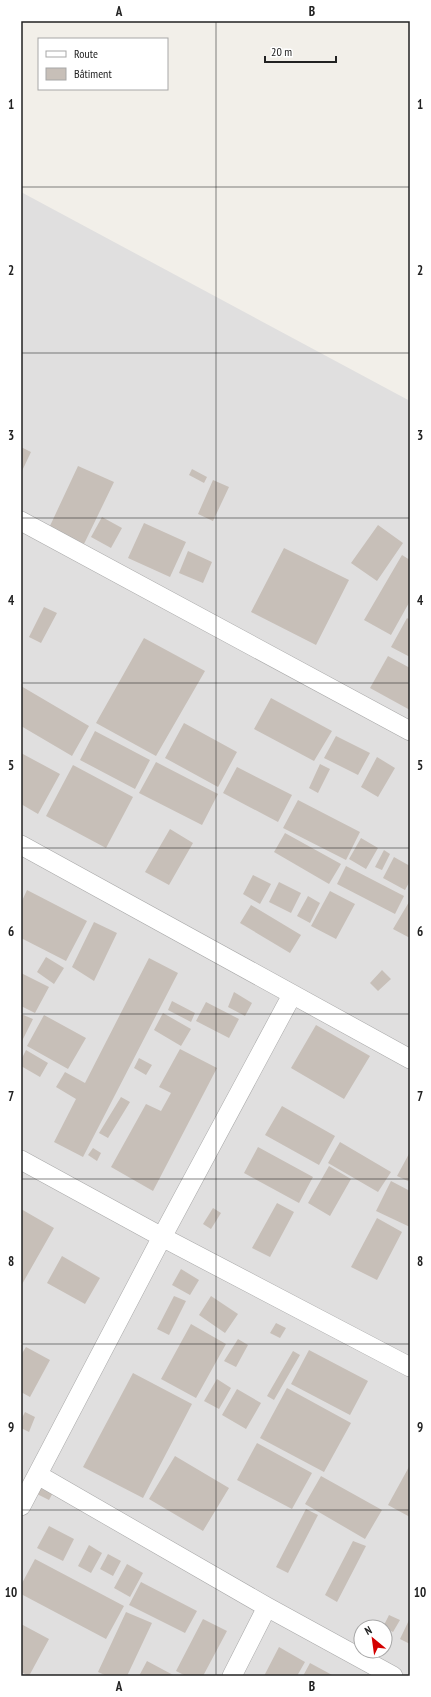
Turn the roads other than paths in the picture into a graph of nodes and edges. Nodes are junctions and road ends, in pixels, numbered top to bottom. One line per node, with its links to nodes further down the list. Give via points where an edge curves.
1 (21, 520): 2 (street)
2 (410, 731)
3 (21, 845): 4 (street)
4 (292, 995): 5 (street); 7 (street)
5 (410, 1059)
6 (21, 1160): 7 (street)
7 (162, 1237): 8 (street); 9 (street)
8 (410, 1367)
9 (38, 1475): 10 (street); 11 (street)
10 (21, 1506)
11 (267, 1607): 12 (street); 13 (street)
12 (232, 1676)
13 (393, 1676)

